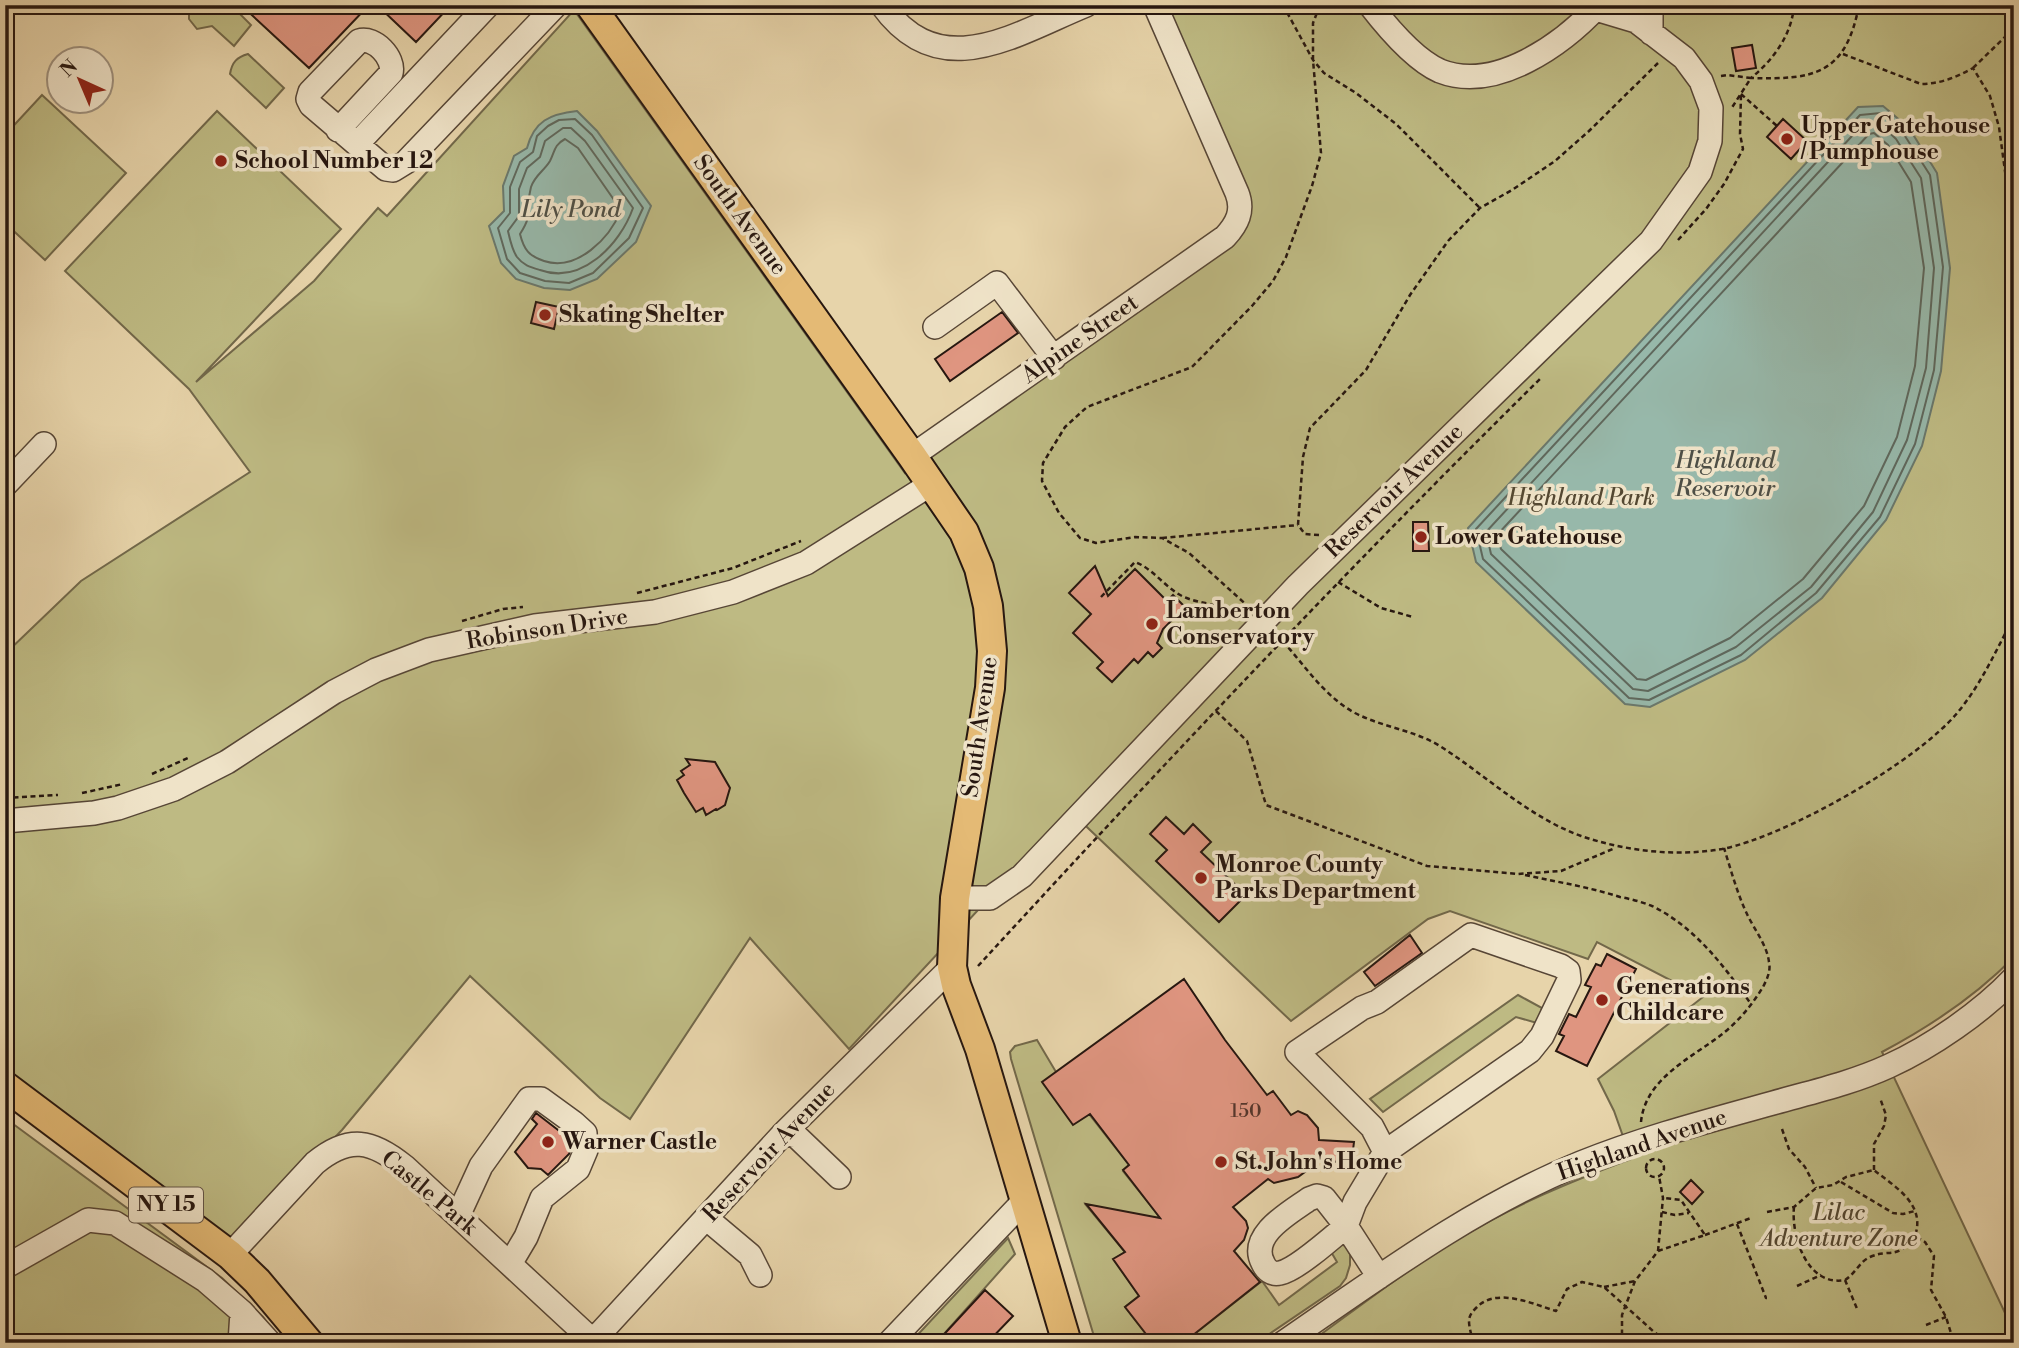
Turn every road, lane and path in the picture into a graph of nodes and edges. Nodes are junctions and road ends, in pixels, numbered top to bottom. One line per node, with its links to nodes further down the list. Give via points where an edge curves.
1 (488, 5): 24 (street)
2 (556, 5): 24 (street, via 400,167 386,169)
3 (590, 5): 32 (main road, South Avenue)
4 (882, 5): 5 (street, via 903,28 945,50 991,44)
5 (1086, 5)
6 (1155, 5): 29 (street, Alpine Street, via 1240,200 1240,214 1225,237)
7 (1283, 5): 18 (path)
8 (1320, 5): 18 (path, via 1312,23)
9 (1370, 5): 13 (street, via 1412,52 1440,71 1489,76 1525,64)
10 (1651, 5): 15 (street)
11 (1794, 5): 20 (path, via 1789,29 1778,49 1768,65)
12 (1859, 5): 16 (path)
13 (1598, 7): 15 (street, Reservoir Avenue, via 1636,21)
14 (2014, 25): 19 (path)
15 (1651, 33): 44 (street, Reservoir Avenue, via 1684,58 1701,81 1711,108 1709,147 1681,202 1651,241)
16 (1843, 54): 19 (path, via 1922,85); 20 (path, via 1811,74)
17 (1666, 55): 25 (path, via 1555,161)
18 (1313, 61): 25 (path, via 1396,124); 37 (path, via 1321,153 1286,257 1273,281 1192,367 1087,407 1066,427 1043,463 1042,481 1059,513 1080,538 1096,543)
19 (1973, 68): 26 (path, via 1990,96 1999,127)
20 (1751, 78): 21 (path, via 1727,75)
21 (1713, 79)
22 (1777, 126): 27 (path, via 1741,94 1743,149 1724,184)
23 (338, 130): 24 (street)
24 (357, 144)
25 (1480, 208): 35 (path, via 1448,241 1366,370 1310,428)
26 (2014, 237)
27 (1677, 241)
28 (936, 327): 29 (street, via 997,283)
29 (1054, 358): 32 (street, Alpine Street)
30 (1541, 379): 38 (path)
31 (44, 444): 34 (street)
32 (912, 456): 33 (main road, South Avenue)
33 (932, 484): 47 (street, Robinson Drive, via 806,563 733,592 655,612 535,626 429,650 334,692 227,762 174,789 106,810); 51 (main road, South Avenue, via 964,531 979,568 992,650 990,688)
34 (5, 485)
35 (1298, 525): 36 (path); 37 (path)
36 (1305, 534)
37 (1162, 538): 40 (path, via 1189,552)
38 (1338, 582): 42 (path, via 1381,608); 45 (path)
39 (1101, 597): 41 (path, via 1135,562 1182,596)
40 (1242, 601)
41 (1232, 612)
42 (1413, 617)
43 (2014, 617): 49 (path, via 1956,715 1905,759 1799,821)
44 (1263, 621): 45 (path); 51 (street, Reservoir Avenue, via 1022,876 990,898)
45 (1283, 641): 46 (path); 48 (path, via 1333,698 1355,712 1441,746 1543,820)
46 (1216, 711): 50 (path, via 1247,741 1266,805 1427,866); 52 (path)
47 (5, 821)
48 (1617, 847): 49 (path, via 1656,851); 50 (path, via 1561,871)
49 (1724, 848): 54 (path, via 1746,913 1769,959 1766,980)
50 (1518, 874): 54 (path, via 1650,905 1699,940)
51 (955, 898): 52 (main road, South Avenue)
52 (965, 967): 59 (street, Reservoir Avenue); 67 (main road, South Avenue, via 956,985 980,1049)
53 (2011, 989): 85 (street, Highland Avenue, via 1889,1066 1626,1146 1528,1186)
54 (1751, 1004): 57 (path, via 1728,1029 1658,1084 1642,1111)
55 (5, 1086): 80 (main road, NY 15)
56 (1880, 1098): 61 (path, via 1886,1115 1874,1144)
57 (1641, 1126)
58 (1782, 1129): 65 (path)
59 (783, 1134): 63 (street, via 795,1135); 74 (street, Reservoir Avenue)
60 (1385, 1152): 60 (street, via 1530,1051 1565,990 1568,971 1471,935 1297,1052 1371,1128); 85 (street, via 1346,1226)
61 (1874, 1170): 64 (path); 69 (path, via 1907,1197)
62 (1659, 1176): 62 (path, via 1663,1164 1651,1159 1646,1172); 66 (path)
63 (839, 1177)
64 (1840, 1182): 65 (path); 69 (path, via 1893,1213)
65 (1816, 1188): 68 (path)
66 (1663, 1198): 70 (path); 72 (path, via 1681,1200)
67 (1024, 1201): 100 (street); 101 (main road, South Avenue)
68 (1794, 1207): 71 (path); 84 (path, via 1794,1233 1803,1255)
69 (1916, 1211): 78 (path)
70 (1662, 1212): 72 (path); 79 (path)
71 (1768, 1212)
72 (1689, 1213): 77 (path)
73 (458, 1216): 80 (street, Castle Park, via 390,1155 368,1146 343,1145 315,1163); 81 (street, Castle Park); 81 (street, via 481,1166 529,1099 541,1098 574,1123 584,1133 586,1150 578,1169 542,1198)
74 (706, 1218): 83 (street, via 750,1255); 96 (street, Reservoir Avenue)
75 (1751, 1218): 76 (path)
76 (1737, 1224): 77 (path); 90 (path)
77 (1705, 1235): 79 (path)
78 (1915, 1236): 86 (path, via 1897,1252 1866,1259); 94 (path, via 1934,1256 1930,1284)
79 (1658, 1251): 87 (path)
80 (230, 1255): 99 (main road, NY 15)
81 (510, 1264): 96 (street, Castle Park)
82 (5, 1267): 93 (street, via 88,1220 115,1223 205,1280)
83 (760, 1275)
84 (1821, 1275): 86 (path); 88 (path)
85 (1379, 1277): 102 (street, Highland Avenue)
86 (1845, 1280): 92 (path)
87 (1636, 1281): 89 (path); 91 (path)
88 (1797, 1286)
89 (1604, 1287): 91 (path); 103 (path, via 1574,1284 1556,1311 1493,1297 1472,1311)
90 (1768, 1298)
91 (1626, 1308): 104 (path); 105 (path)
92 (1858, 1311)
93 (242, 1312): 97 (street); 98 (street)
94 (1946, 1317): 95 (path); 106 (path)
95 (1926, 1325)
96 (592, 1342)
97 (240, 1343)
98 (270, 1343)
99 (309, 1343)
100 (889, 1343)
101 (1067, 1343)
102 (1283, 1343)
103 (1473, 1343)
104 (1622, 1343)
105 (1669, 1343)
106 (1954, 1343)

